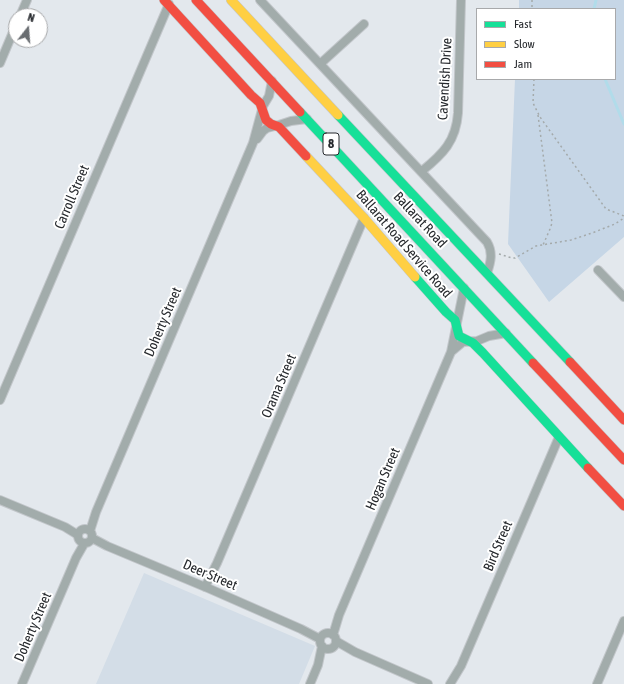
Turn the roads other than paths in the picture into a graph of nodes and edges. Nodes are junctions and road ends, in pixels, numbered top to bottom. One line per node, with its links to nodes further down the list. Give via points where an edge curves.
1 (196, 0): 10 (main road, Ballarat Road / 8)
2 (231, 0): 18 (main road, Ballarat Road / 8)
3 (260, 0): 9 (street)
4 (461, 0): 15 (street, Cavendish Drive, via 458,113 455,130 448,145)
5 (166, 2): 11 (main road, Ballarat Road Service Road, via 260,102); 25 (street, Carroll Street)
6 (364, 24): 9 (street)
7 (8, 44): 8 (street)
8 (0, 63)
9 (320, 64): 15 (street)
10 (272, 81): 11 (street, Doherty Street, via 270,93); 12 (main road, Ballarat Road / 8)
11 (262, 109): 13 (main road, Ballarat Road Service Road, via 264,118); 14 (street, Doherty Street)
12 (308, 119): 13 (street, Doherty Street); 19 (main road, Ballarat Road / 8)
13 (276, 126): 14 (street, Doherty Street, via 264,130); 16 (main road, Ballarat Road Service Road)
14 (253, 144): 31 (street, Doherty Street)
15 (422, 171): 18 (street, via 488,242 491,263)
16 (364, 218): 21 (main road, Ballarat Road Service Road, via 455,320); 32 (street, Orama Street)
17 (598, 270): 20 (street)
18 (487, 273): 26 (main road, Ballarat Road / 8)
19 (464, 288): 21 (street, Hogan Street); 22 (main road, Ballarat Road / 8)
20 (624, 297)
21 (457, 326): 23 (main road, Ballarat Road Service Road, via 459,336); 24 (street, Hogan Street)
22 (506, 333): 23 (street); 28 (main road, Ballarat Road / 8)
23 (470, 342): 24 (street, via 459,344); 27 (main road, Ballarat Road Service Road)
24 (451, 352): 34 (street, Hogan Street)
25 (0, 400)
26 (624, 420)
27 (559, 437): 30 (main road, Ballarat Road Service Road); 35 (street, Bird Street)
28 (624, 460)
29 (0, 500): 31 (street, Deer Street)
30 (624, 506)
31 (85, 536): 32 (street, Deer Street); 36 (street, Doherty Street)
32 (208, 588): 34 (street, Deer Street)
33 (624, 621): 41 (street)
34 (328, 641): 37 (street, Hogan Street); 38 (street, Deer Street)
35 (461, 666): 39 (street, Bird Street); 40 (street, Bird Street)
36 (22, 684)
37 (310, 684)
38 (428, 684)
39 (450, 684)
40 (457, 684)
41 (597, 684)

